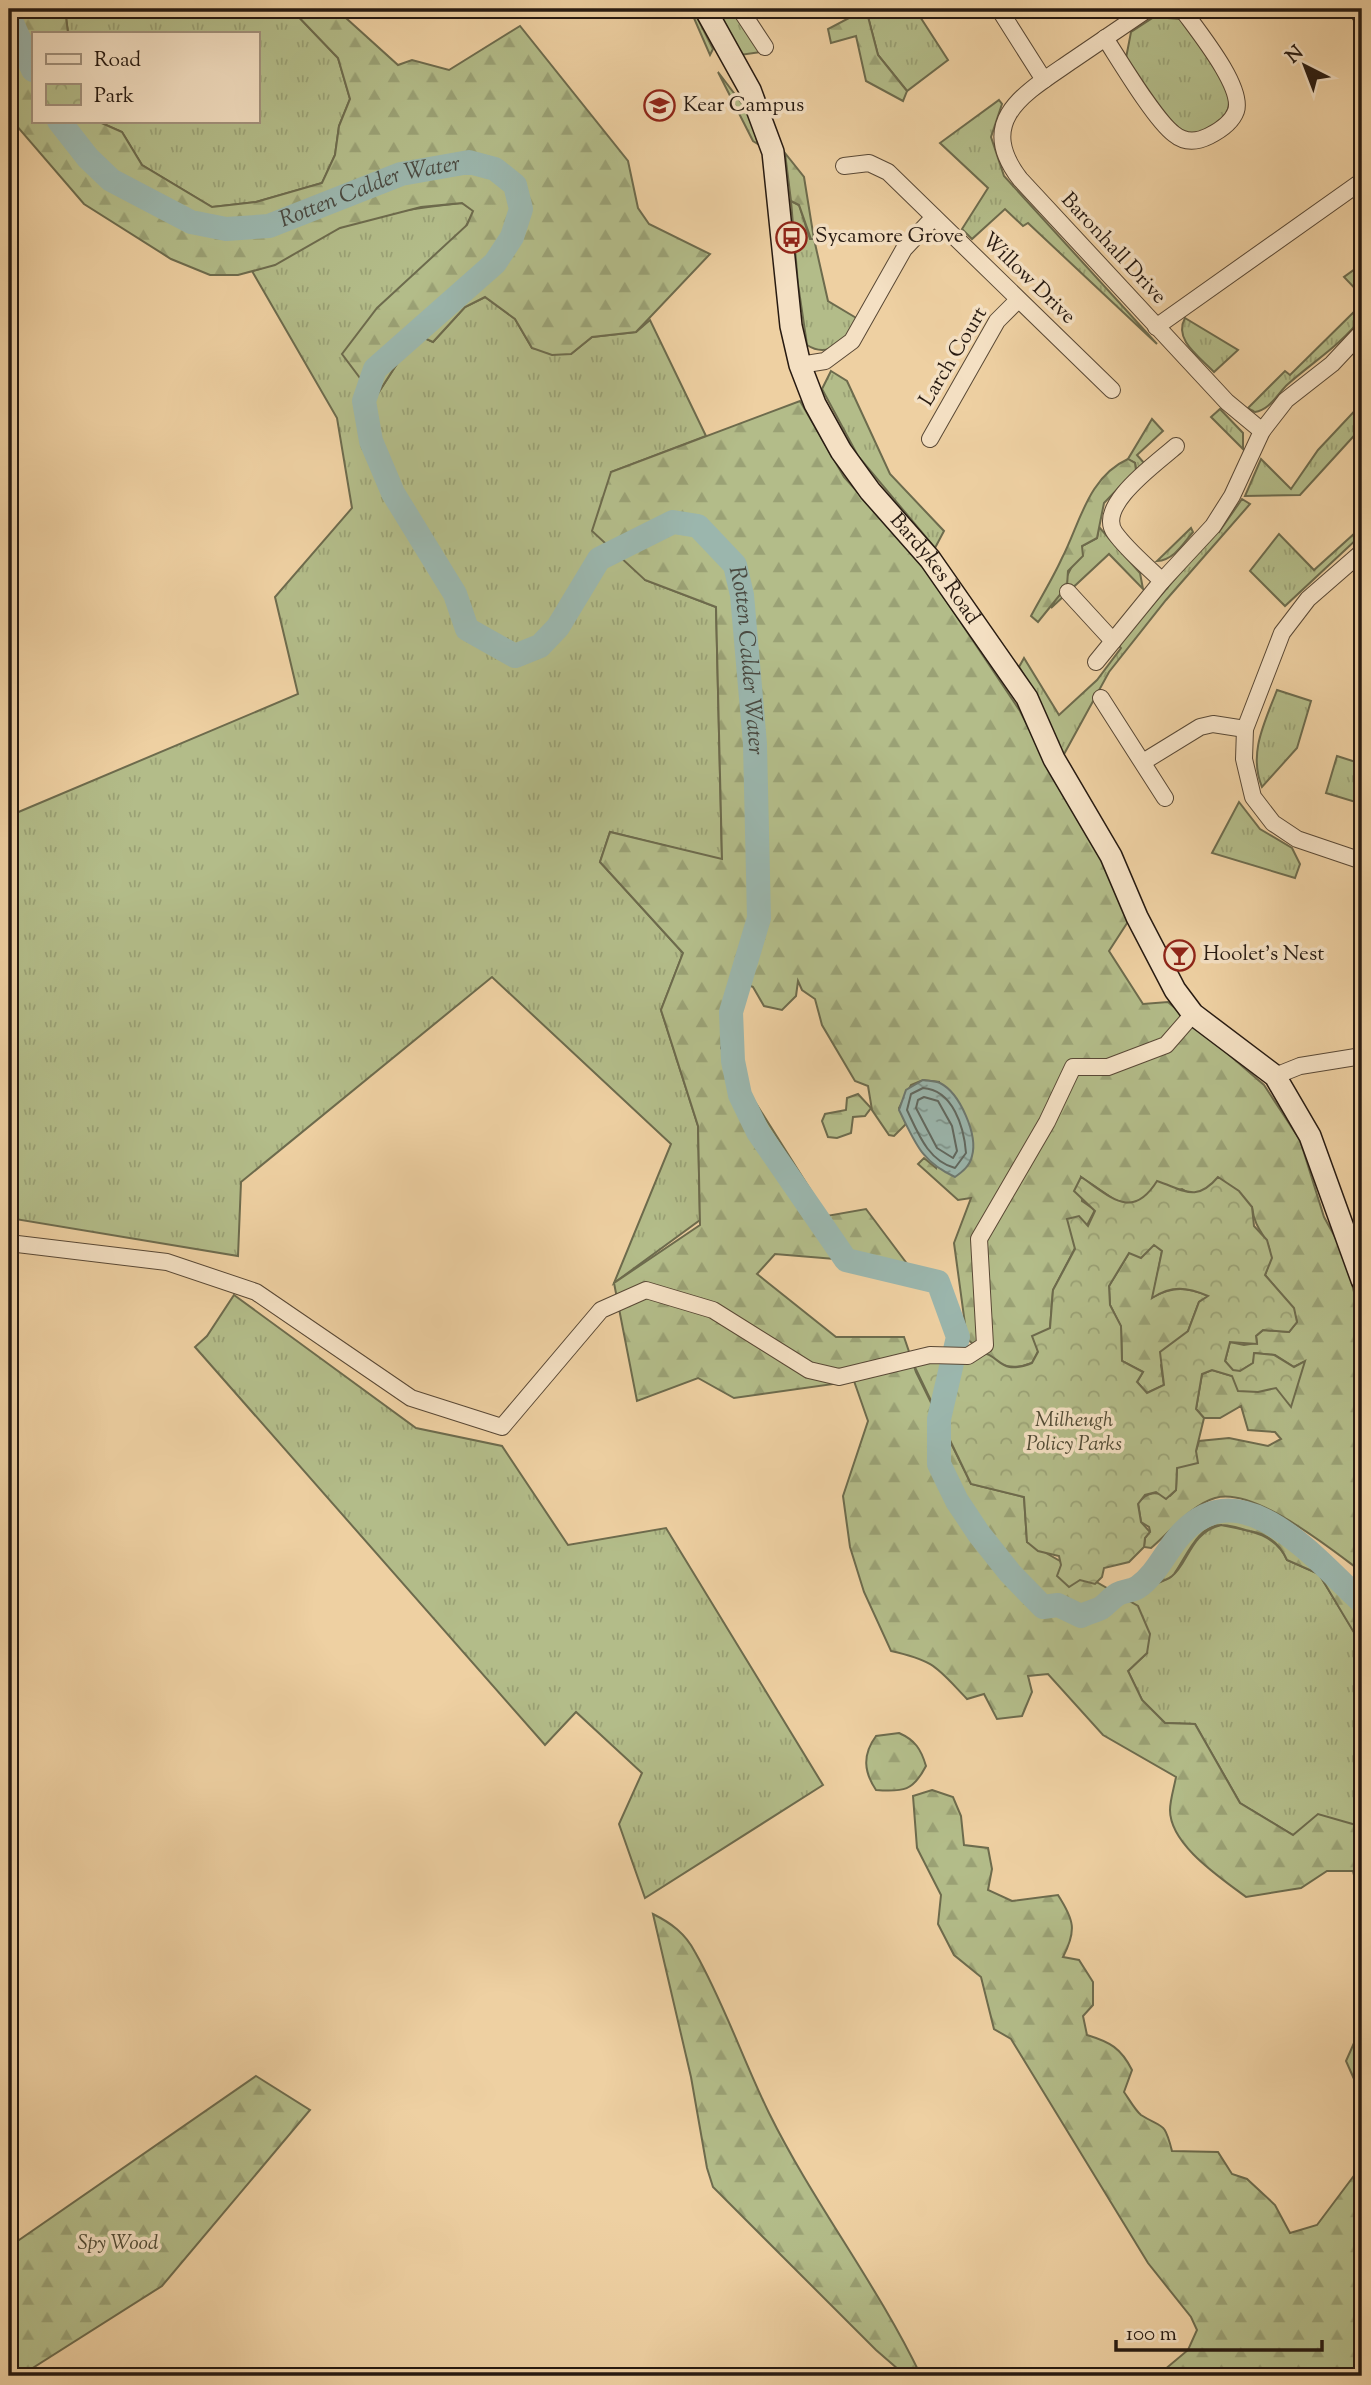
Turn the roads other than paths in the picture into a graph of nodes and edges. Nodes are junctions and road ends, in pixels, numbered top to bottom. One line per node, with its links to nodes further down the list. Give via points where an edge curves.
1 (705, 9): 17 (main road, Bardykes Road, via 750,90 773,152 791,326)
2 (740, 9): 9 (street)
3 (999, 9): 10 (street)
4 (1148, 9): 8 (street, Baronhall Drive)
5 (1182, 9): 8 (street, via 1238,100 1228,122 1205,138 1194,142 1171,133)
6 (1356, 9): 7 (street)
7 (1362, 18)
8 (1105, 38): 10 (street, Baronhall Drive)
9 (765, 47)
10 (1044, 80): 15 (street, Baronhall Drive, via 1023,94 1005,121 1003,149 1010,166)
11 (844, 166): 13 (street, Willow Drive, via 871,156)
12 (1362, 181): 15 (street)
13 (934, 217): 14 (street, Willow Drive); 17 (street, via 904,249 852,341 825,361)
14 (1018, 300): 18 (street, Willow Drive, via 1086,377); 20 (street, Larch Court, via 996,321)
15 (1156, 327): 21 (street, Baronhall Drive, via 1227,402)
16 (1362, 332): 21 (street, via 1343,354 1286,400)
17 (800, 365): 34 (main road, Bardykes Road, via 841,451 929,559 1027,698 1054,759 1120,874 1160,965)
18 (1112, 390)
19 (929, 406): 20 (street)
20 (944, 414): 22 (street, Larch Court)
21 (1262, 431): 25 (street, via 1223,512)
22 (930, 439)
23 (1176, 446): 25 (street, via 1116,501 1110,516 1114,532)
24 (1362, 552): 30 (street, via 1293,615)
25 (1162, 581): 27 (street)
26 (1068, 592): 27 (street)
27 (1113, 641): 28 (street)
28 (1096, 663)
29 (1101, 698): 31 (street)
30 (1245, 729): 31 (street, via 1213,724 1200,727); 33 (street, via 1247,781 1260,809 1297,839)
31 (1143, 762): 32 (street)
32 (1165, 798)
33 (1362, 861)
34 (1193, 1014): 36 (main road, Bardykes Road); 37 (street, via 1166,1045 1108,1067 1073,1067 1047,1122 979,1239 985,1345 968,1356 930,1355 839,1377 809,1370 713,1310 646,1290 601,1310 502,1427 411,1398 256,1292 167,1262)
35 (1362, 1056): 36 (street, via 1300,1066)
36 (1275, 1076): 38 (main road, via 1310,1136)
37 (9, 1243)
38 (1362, 1280)

